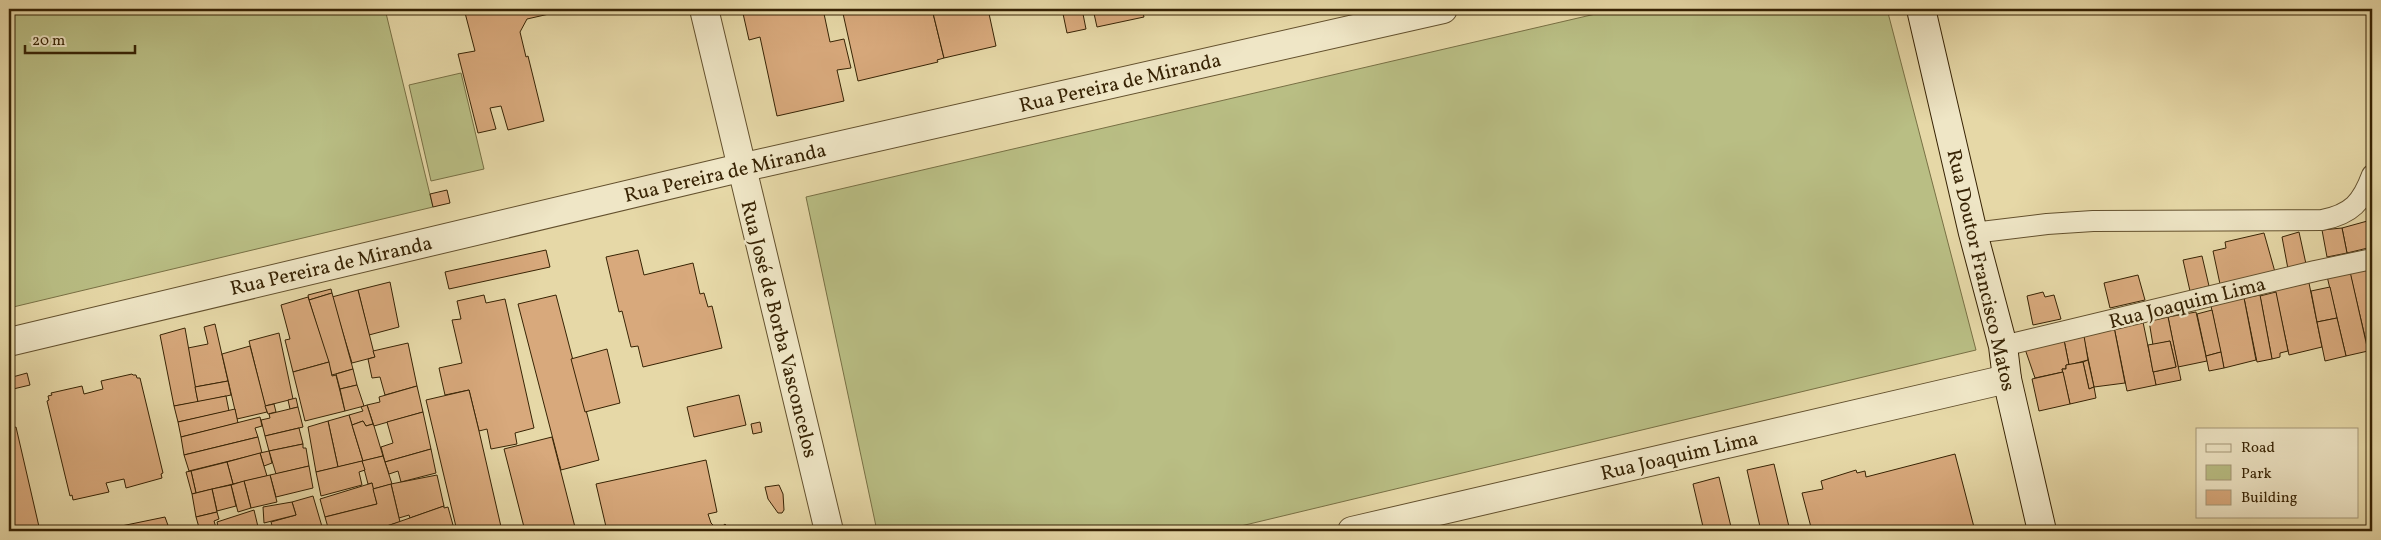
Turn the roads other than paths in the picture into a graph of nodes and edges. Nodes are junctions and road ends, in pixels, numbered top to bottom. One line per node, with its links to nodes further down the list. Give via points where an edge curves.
1 (704, 9): 4 (street, Rua José de Borba Vasconcelos)
2 (1444, 9): 4 (street, Rua Pereira de Miranda)
3 (1921, 9): 6 (street, Rua Doutor Francisco Matos)
4 (740, 168): 8 (street, Rua Pereira de Miranda); 11 (street, Rua José de Borba Vasconcelos)
5 (2372, 175): 6 (lane, via 2366,192 2354,207 2339,217 2322,220 2093,221)
6 (1973, 233): 9 (street, Rua Doutor Francisco Matos)
7 (2372, 259): 9 (lane, Rua Joaquim Lima)
8 (9, 342)
9 (2003, 346): 10 (street, Rua Doutor Francisco Matos)
10 (2007, 379): 12 (street, Rua Joaquim Lima); 13 (street, Rua Doutor Francisco Matos)
11 (829, 531)
12 (1352, 531)
13 (2042, 531)

